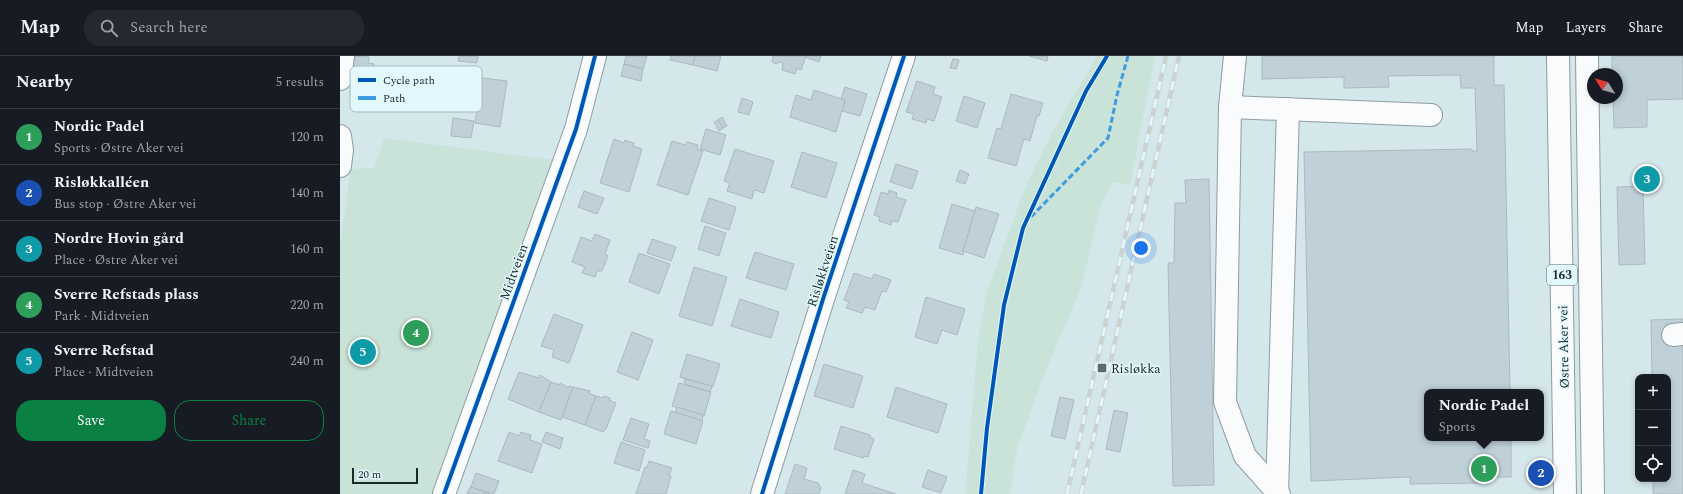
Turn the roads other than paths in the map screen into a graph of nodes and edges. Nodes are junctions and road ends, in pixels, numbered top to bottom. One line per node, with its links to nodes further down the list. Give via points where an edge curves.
1 (343, 56): 7 (main road)
2 (595, 56): 12 (main road, Midtveien, via 576,129)
3 (904, 56): 13 (main road, Risløkkveien, via 824,296)
4 (1235, 56): 8 (main road)
5 (1558, 56): 14 (main road, Østre Aker vei / 163)
6 (1587, 56): 15 (main road, 163)
7 (340, 79)
8 (1230, 107): 9 (main road); 11 (main road, via 1225,402 1245,456)
9 (1288, 109): 10 (main road); 11 (main road)
10 (1431, 115)
11 (1278, 493)
12 (444, 494)
13 (762, 494)
14 (1565, 494)
15 (1593, 494)

